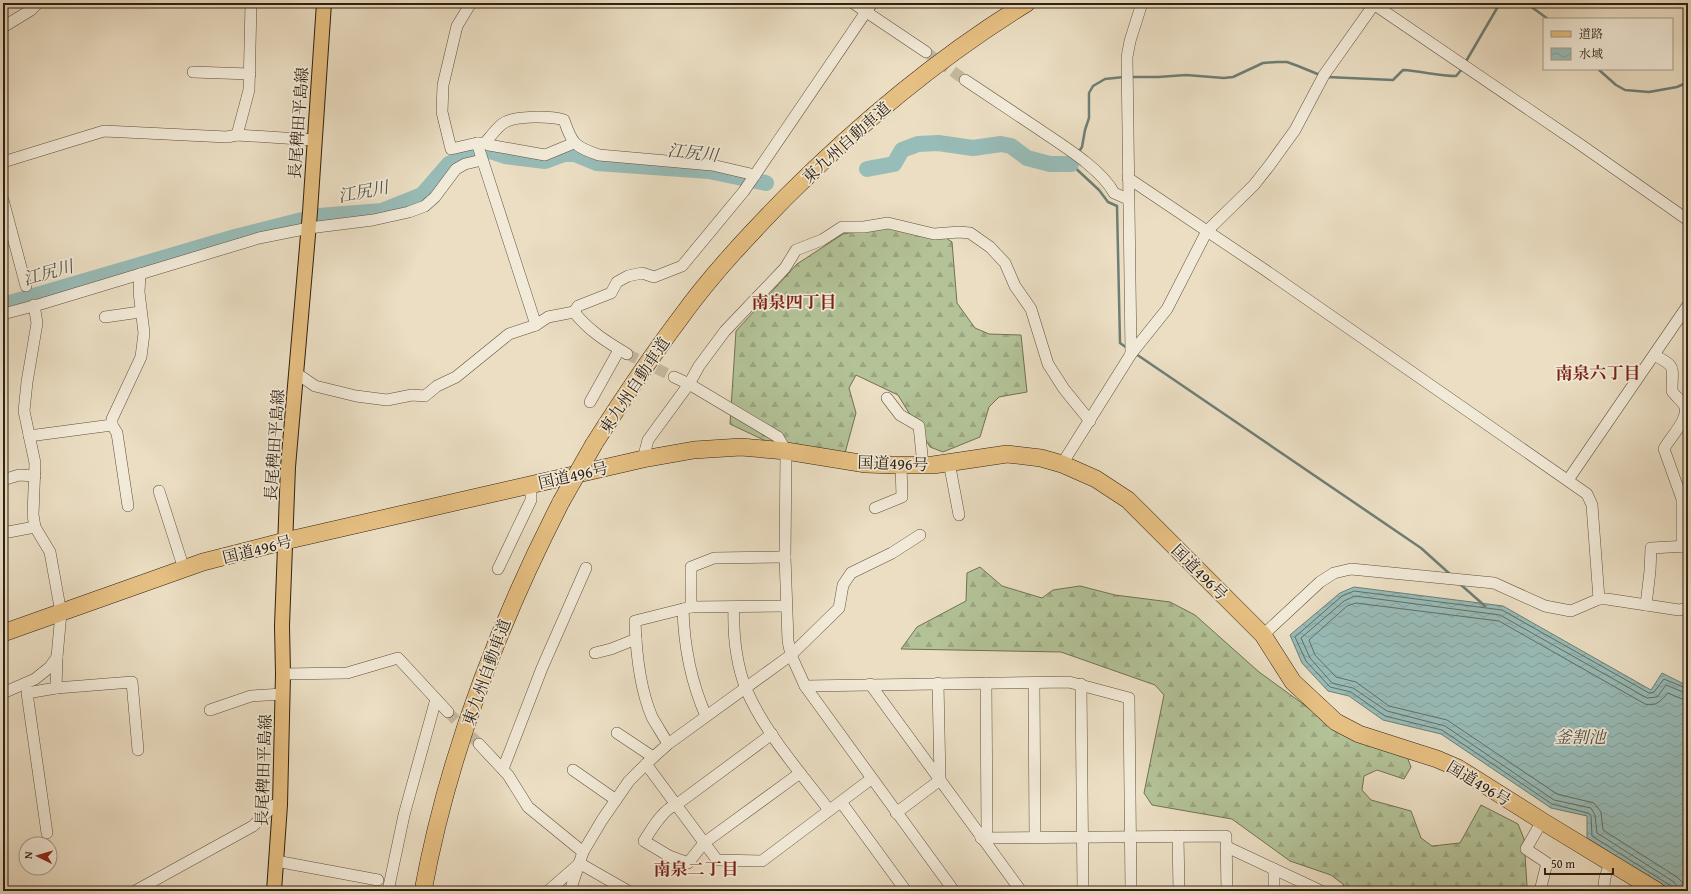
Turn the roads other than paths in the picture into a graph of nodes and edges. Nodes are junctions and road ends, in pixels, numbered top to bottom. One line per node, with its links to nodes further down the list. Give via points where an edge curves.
1 (38, 3): 10 (street)
2 (251, 3): 13 (street)
3 (324, 3): 16 (main road, 長尾稗田平島線)
4 (471, 3): 17 (street, via 457,26 443,85 442,112 452,149)
5 (853, 3): 9 (street)
6 (1027, 3): 133 (highway, 東九州自動車道, bridge, via 978,34 841,144 756,228 681,316 633,385 594,444 561,502 505,620 478,688 454,763)
7 (1142, 3): 22 (street, via 1127,57)
8 (1374, 3): 25 (street); 27 (street, via 1324,75 1295,130 1269,166 1254,185)
9 (869, 7): 11 (street); 21 (street)
10 (3, 27)
11 (926, 52)
12 (193, 72): 13 (street)
13 (250, 74): 15 (street, via 249,90)
14 (965, 80): 23 (street, via 1074,153 1104,178 1114,193)
15 (237, 135): 16 (street); 20 (street, via 227,137 104,131)
16 (314, 140): 26 (main road, 長尾稗田平島線)
17 (481, 143): 18 (street, via 545,154); 18 (street, via 514,118 556,118 564,120); 19 (street)
18 (574, 143): 21 (street, via 599,155 712,165)
19 (482, 160): 26 (street, via 456,169 435,197 420,208 373,220); 36 (street)
20 (3, 162)
21 (755, 175): 33 (street, via 682,266 654,277 642,273 628,276 617,282 611,293 578,306)
22 (1128, 178): 23 (street); 27 (street)
23 (1128, 199): 37 (street)
24 (3, 200): 29 (street)
25 (1688, 220)
26 (309, 228): 28 (street, via 259,238); 39 (main road, 長尾稗田平島線)
27 (1207, 231): 37 (street, via 1167,309); 55 (street)
28 (140, 274): 30 (street); 32 (street)
29 (26, 286)
30 (34, 305): 34 (street); 46 (street, via 36,333 24,402)
31 (1688, 305): 38 (street)
32 (140, 312): 35 (street); 45 (street, via 144,333 141,357 112,419)
33 (574, 312): 36 (street, via 548,317); 43 (street, via 600,339 623,352)
34 (3, 314)
35 (105, 317)
36 (536, 325): 39 (street, via 508,334 456,377 437,386 425,396 412,395 388,400 356,396 315,386)
37 (1131, 354): 44 (street)
38 (1654, 354): 55 (street); 65 (street, via 1672,367 1672,391 1685,408 1677,432 1664,449 1682,499)
39 (296, 373): 64 (main road, 長尾稗田平島線)
40 (674, 378): 41 (street)
41 (689, 384): 44 (street, via 725,331 785,268 796,250 822,240 842,227 888,223 934,234 970,233 990,248 1005,263 1015,286 1031,309 1048,364 1064,389); 47 (street, via 778,437); 48 (street, via 648,440)
42 (887, 398): 52 (street, via 900,415 919,426)
43 (590, 402)
44 (1090, 420): 50 (street)
45 (112, 425): 46 (street); 58 (street, via 117,433)
46 (29, 436): 53 (street)
47 (786, 451): 48 (highway, 国道496号, via 741,447 694,450); 51 (highway, 国道496号, via 866,464); 66 (street)
48 (643, 458): 56 (highway, 国道496号)
49 (949, 462): 50 (highway, 国道496号, via 1007,454); 52 (highway, 国道496号); 60 (street)
50 (1062, 464): 78 (highway, 国道496号, via 1096,479 1128,500)
51 (901, 465): 52 (highway, 国道496号); 59 (street, via 902,497)
52 (923, 465)
53 (35, 476): 54 (street, via 19,475); 61 (street, via 32,505)
54 (3, 480)
55 (1568, 480): 70 (street, via 1591,499)
56 (531, 485): 64 (highway, 国道496号); 69 (street, via 531,500)
57 (159, 491): 68 (street)
58 (128, 506)
59 (875, 508)
60 (959, 515)
61 (35, 527): 62 (street); 76 (street, via 50,552)
62 (3, 533)
63 (920, 535): 81 (street, via 892,553 851,573 843,585 839,608)
64 (285, 541): 68 (highway, 国道496号); 83 (main road, 長尾稗田平島線)
65 (1685, 546): 71 (street, via 1650,548)
66 (785, 557): 72 (street); 74 (street, via 714,558 691,567)
67 (586, 568): 104 (street, via 542,668)
68 (184, 569): 76 (highway, 国道496号)
69 (498, 569)
70 (1599, 599): 71 (street); 78 (street, via 1571,611 1545,606 1494,583 1351,569 1334,573 1320,582)
71 (1646, 605): 75 (street, via 1679,610)
72 (786, 606): 73 (street); 81 (street)
73 (734, 607): 74 (street); 91 (street, via 735,647)
74 (687, 608): 79 (street, via 635,621); 97 (street, via 684,631 693,681)
75 (1688, 608)
76 (61, 613): 77 (highway, 国道496号); 82 (street)
77 (3, 633)
78 (1263, 635): 115 (highway, 国道496号, via 1293,682 1336,722 1359,734 1436,758 1458,768)
79 (636, 639): 80 (street); 101 (street, via 648,705)
80 (595, 653)
81 (791, 655): 89 (street); 91 (street)
82 (57, 657): 90 (street); 92 (street, via 35,680)
83 (283, 674): 93 (main road, 長尾稗田平島線); 94 (street, via 347,673 398,658)
84 (938, 683): 85 (street); 87 (street); 108 (street)
85 (986, 683): 86 (street); 121 (street, via 987,830)
86 (1034, 683): 88 (street); 120 (street)
87 (870, 684): 89 (street); 108 (street)
88 (1081, 684): 117 (street); 118 (street, via 1129,698)
89 (804, 686): 107 (street)
90 (56, 688): 102 (street, via 132,682); 116 (street, via 27,693)
91 (746, 688): 97 (street); 99 (street)
92 (3, 693)
93 (283, 694): 95 (street, via 251,696); 111 (main road, 長尾稗田平島線)
94 (436, 700): 96 (street); 132 (street, via 404,815)
95 (210, 710)
96 (448, 712)
97 (706, 716): 101 (street)
98 (617, 733): 103 (street)
99 (772, 734): 106 (street); 112 (street)
100 (479, 744): 104 (street)
101 (668, 744): 103 (street)
102 (138, 750)
103 (650, 760): 109 (street); 112 (street)
104 (503, 769): 124 (street, via 528,807)
105 (573, 770): 109 (street)
106 (800, 772): 113 (street); 122 (street)
107 (871, 779): 110 (street); 114 (street)
108 (940, 780): 114 (street); 121 (street)
109 (616, 800): 124 (street)
110 (841, 802): 113 (street); 137 (street)
111 (280, 805): 125 (main road, 長尾稗田平島線); 130 (street, via 274,805 253,826)
112 (676, 805): 122 (street); 122 (street, via 671,806 655,824 644,841 669,856 688,863)
113 (829, 810): 122 (street, via 762,861 717,860)
114 (896, 813): 138 (street)
115 (1542, 822): 127 (highway, 国道496号); 146 (street, via 1526,848 1547,863)
116 (47, 833)
117 (1084, 836): 118 (street); 120 (street); 140 (street)
118 (1131, 836): 119 (street); 141 (street)
119 (1178, 836): 123 (street, via 1226,836); 142 (street)
120 (1035, 837): 121 (street)
121 (981, 838): 139 (street)
122 (704, 842)
123 (1227, 847): 128 (street); 143 (street)
124 (583, 852): 126 (street)
125 (276, 861): 129 (street); 131 (main road, 長尾稗田平島線)
126 (579, 863): 134 (street); 135 (street); 136 (street)
127 (1611, 864): 147 (street, via 1606,872); 148 (highway, 国道496号)
128 (1274, 869): 144 (street); 145 (street)
129 (378, 880)
130 (135, 891)
131 (274, 891)
132 (388, 891)
133 (423, 891)
134 (548, 891)
135 (570, 891)
136 (628, 891)
137 (906, 891)
138 (954, 891)
139 (1021, 891)
140 (1083, 891)
141 (1131, 891)
142 (1179, 891)
143 (1227, 891)
144 (1274, 891)
145 (1321, 891)
146 (1540, 891)
147 (1604, 891)
148 (1657, 891)

